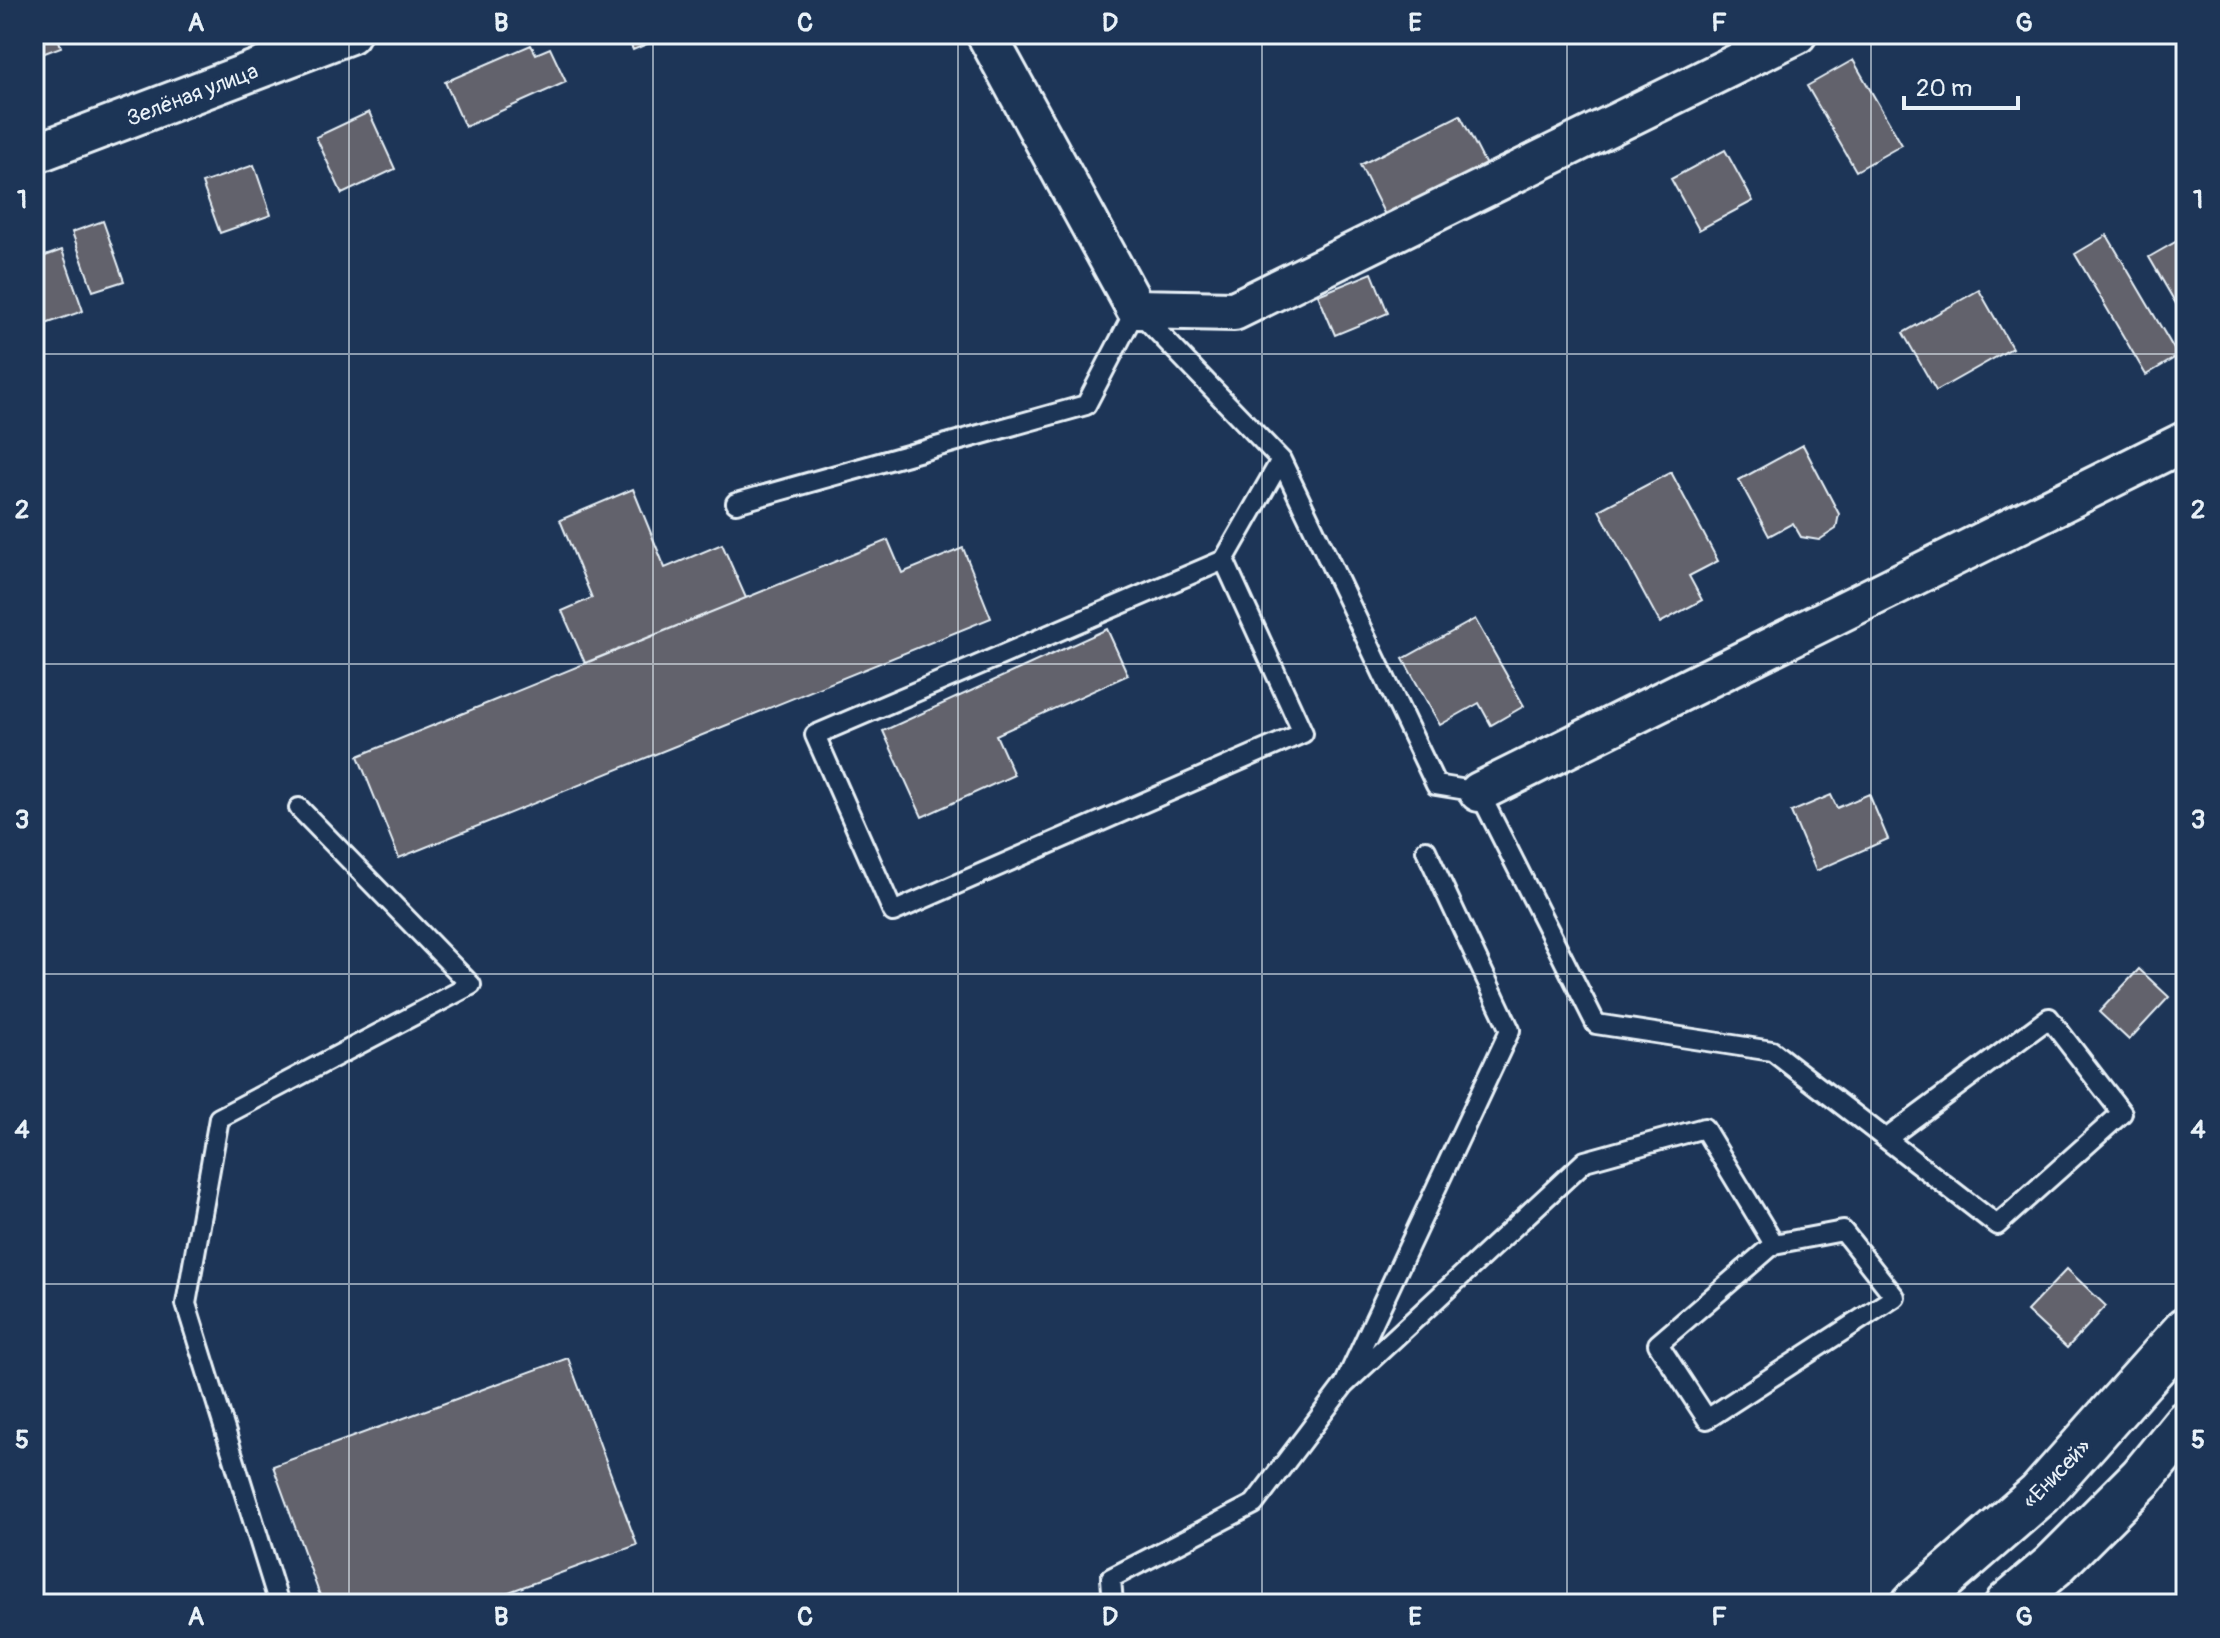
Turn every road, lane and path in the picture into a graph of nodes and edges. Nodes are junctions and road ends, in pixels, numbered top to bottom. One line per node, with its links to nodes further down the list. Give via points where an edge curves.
1 (350, 34): 4 (street, Зелёная улица)
2 (986, 34): 5 (street)
3 (1797, 34): 5 (street, via 1234,311)
4 (34, 154)
5 (1136, 309): 7 (lane); 8 (lane, via 1086,405)
6 (2186, 441): 10 (street)
7 (1281, 460): 9 (lane); 10 (lane, via 1436,785)
8 (736, 503)
9 (1224, 560): 9 (lane, via 815,735 893,912 1303,733)
10 (1479, 792): 13 (lane, via 1596,1024 1772,1051)
11 (299, 808): 18 (lane, via 471,985 219,1118 186,1304)
12 (1426, 850): 16 (lane, via 1510,1030)
13 (1886, 1139): 13 (lane, via 2049,1018 2122,1113 1997,1225)
14 (1774, 1244): 14 (lane, via 1843,1231 1895,1297 1707,1419 1658,1344); 16 (lane, via 1704,1128 1585,1161)
15 (2186, 1330): 20 (highway, «Енисей», via 2040,1494)
16 (1344, 1385): 19 (lane, via 1254,1504 1111,1578)
17 (2186, 1423): 21 (highway, via 2142,1477)
18 (279, 1604)
19 (1113, 1604)
20 (1914, 1604)
21 (2008, 1604)

